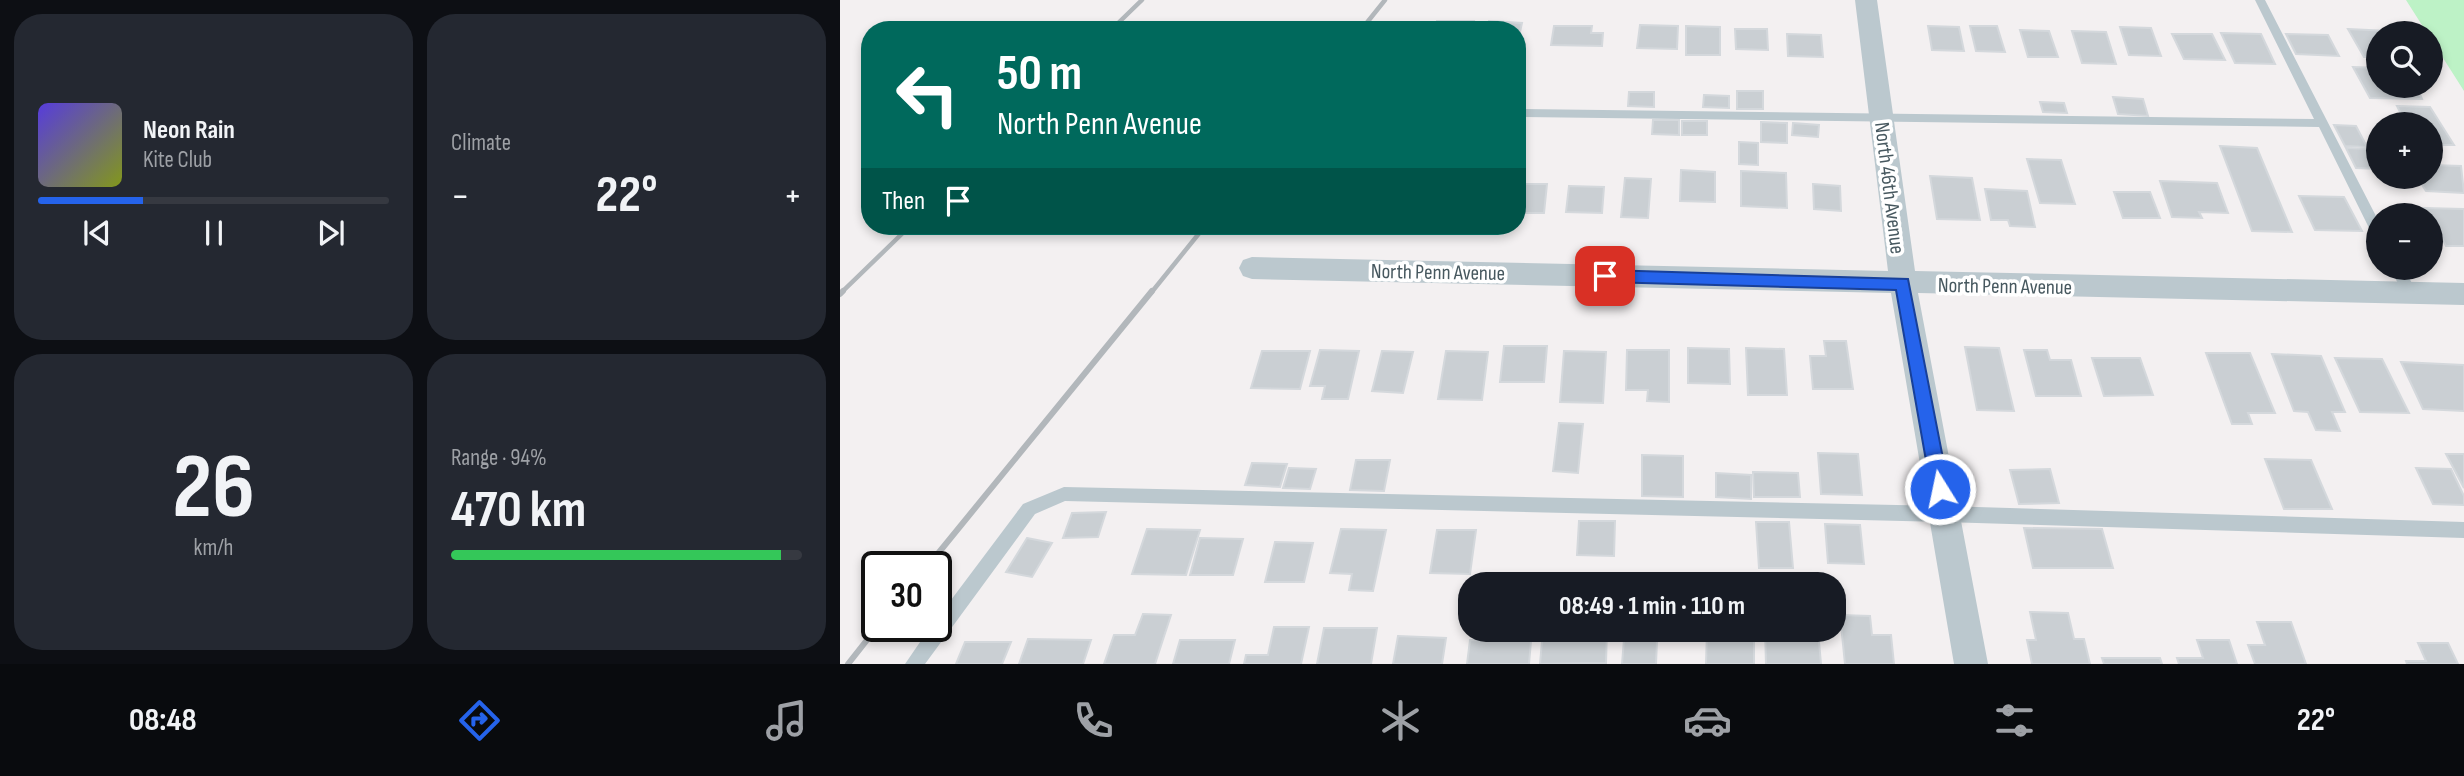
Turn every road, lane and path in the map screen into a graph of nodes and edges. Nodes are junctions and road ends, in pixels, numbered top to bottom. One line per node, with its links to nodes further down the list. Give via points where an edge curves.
1 (1866, 0): 4 (street, North 46th Avenue)
2 (2260, 0): 5 (lane)
3 (1526, 113): 4 (lane)
4 (1881, 117): 5 (lane); 9 (street, North 46th Avenue)
5 (2322, 123): 6 (lane)
6 (2366, 209)
7 (1252, 268): 9 (street, North Penn Avenue)
8 (2403, 280): 10 (lane)
9 (1903, 284): 10 (street, North Penn Avenue); 12 (street, North 46th Avenue)
10 (2410, 293): 11 (street, North Penn Avenue)
11 (2464, 295)
12 (1944, 513): 13 (lane); 14 (lane, via 1064,494 1029,509); 15 (street, North 46th Avenue)
13 (2464, 530)
14 (914, 664)
15 (1971, 664)

